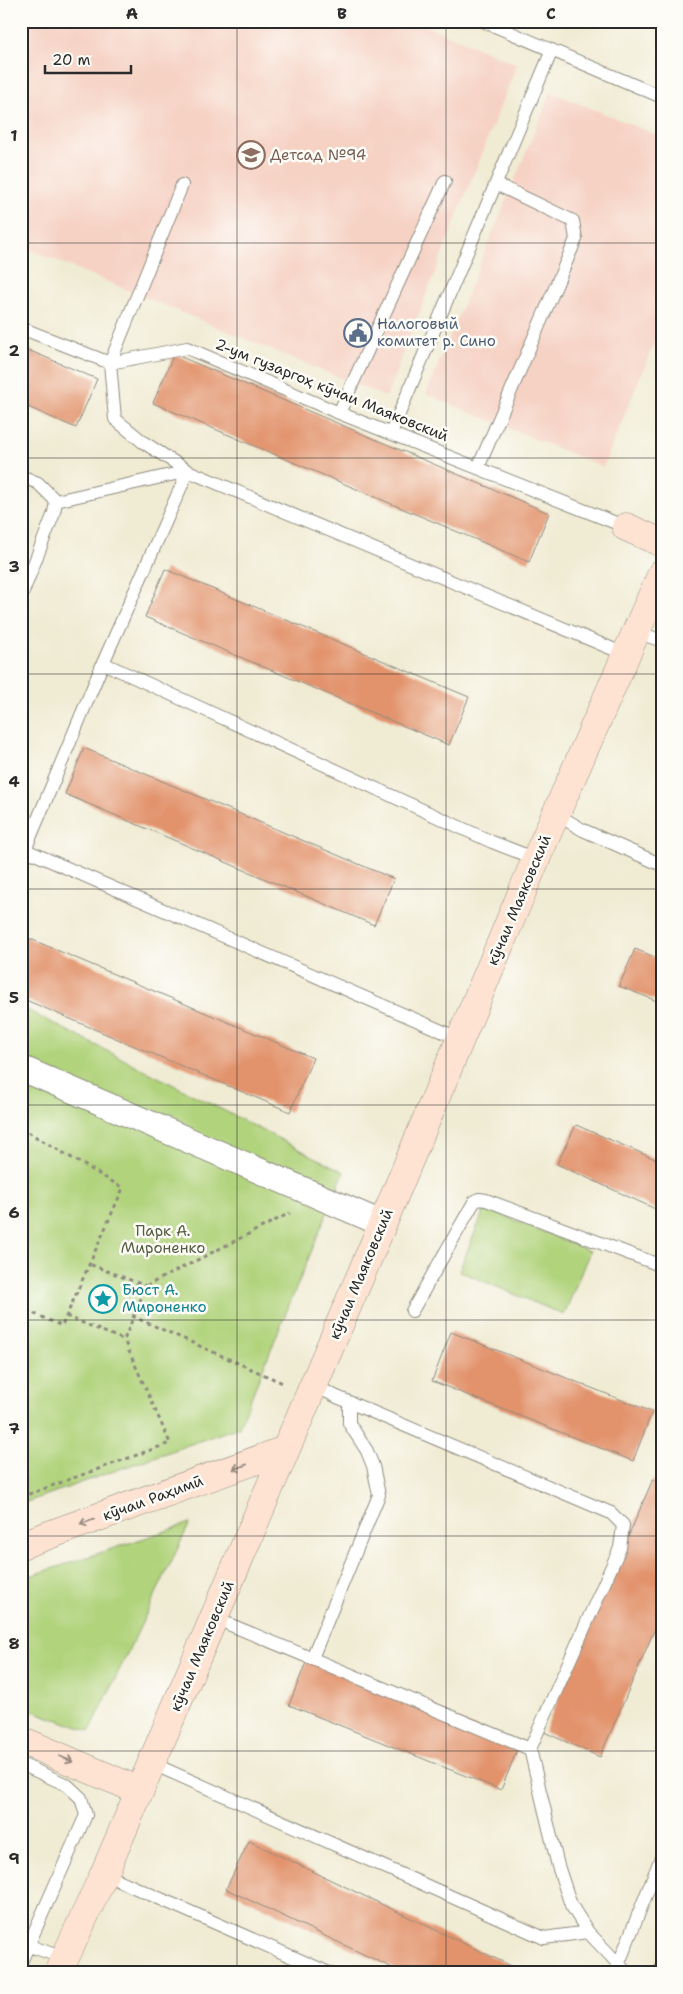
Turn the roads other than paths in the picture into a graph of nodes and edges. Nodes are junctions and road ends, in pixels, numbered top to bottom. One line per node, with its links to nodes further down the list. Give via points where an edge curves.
1 (483, 21): 2 (lane)
2 (552, 50): 3 (lane); 5 (lane)
3 (662, 97)
4 (445, 181): 9 (lane)
5 (496, 184): 10 (lane); 11 (lane, via 573,221 576,239)
6 (182, 185): 8 (lane)
7 (21, 328): 8 (lane)
8 (110, 363): 9 (lane, 2-ум гузаргоҳ кӯчаи Маяковский, via 187,348); 12 (lane, via 115,419)
9 (339, 413): 10 (lane, 2-ум гузаргоҳ кӯчаи Маяковский)
10 (391, 433): 11 (lane, 2-ум гузаргоҳ кӯчаи Маяковский)
11 (478, 468): 15 (lane, 2-ум гузаргоҳ кӯчаи Маяковский)
12 (188, 471): 14 (lane); 19 (lane); 20 (lane)
13 (21, 476): 14 (lane, via 38,483)
14 (56, 500): 18 (lane, via 54,513)
15 (626, 527): 16 (street)
16 (662, 543)
17 (662, 574): 19 (street, кӯчаи Маяковский)
18 (21, 597)
19 (642, 642): 21 (street, кӯчаи Маяковский)
20 (103, 663): 22 (lane); 23 (lane, via 483,838)
21 (556, 814): 23 (street, кӯчаи Маяковский); 24 (lane, via 583,830)
22 (23, 849): 25 (lane)
23 (536, 859): 25 (street, кӯчаи Маяковский)
24 (662, 865)
25 (460, 1039): 27 (street, кӯчаи Маяковский)
26 (21, 1068): 27 (street)
27 (383, 1224): 30 (street, кӯчаи Маяковский)
28 (662, 1266): 29 (lane, via 478,1199)
29 (412, 1312)
30 (311, 1390): 31 (lane); 32 (street, кӯчаи Маяковский)
31 (349, 1403): 35 (lane, via 349,1423 367,1451 379,1495); 37 (lane, via 611,1513 623,1525 620,1548)
32 (286, 1450): 33 (street, кӯчаи Раҳимӣ, one-way to 33); 34 (street, кӯчаи Маяковский)
33 (21, 1545)
34 (214, 1618): 35 (lane); 38 (street, кӯчаи Маяковский)
35 (312, 1658): 37 (lane)
36 (21, 1740): 40 (street, one-way to 40)
37 (530, 1749): 43 (lane, via 568,1898)
38 (152, 1763): 40 (street, кӯчаи Маяковский); 43 (lane, via 544,1938)
39 (21, 1764): 44 (lane, via 67,1785 81,1798 86,1816)
40 (140, 1791): 42 (street, кӯчаи Маяковский)
41 (662, 1855): 47 (lane)
42 (104, 1874): 46 (street, кӯчаи Маяковский); 48 (lane)
43 (588, 1932): 47 (lane)
44 (24, 1945): 45 (lane); 46 (lane)
45 (21, 1962)
46 (61, 1965)
47 (620, 1970)
48 (329, 1973)

